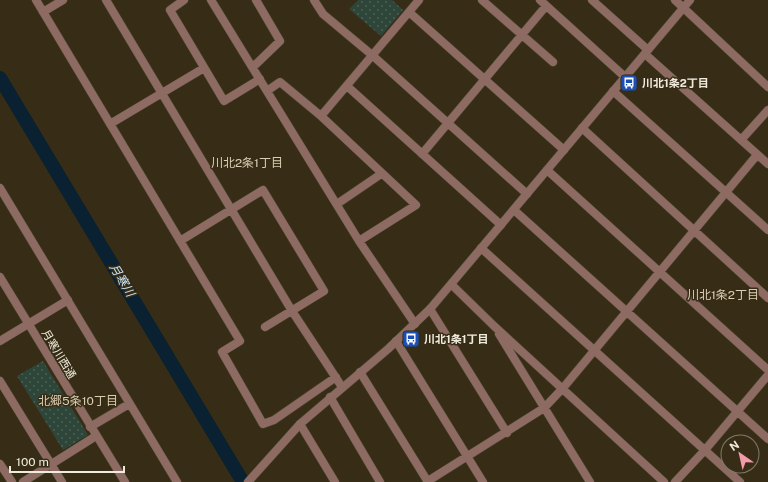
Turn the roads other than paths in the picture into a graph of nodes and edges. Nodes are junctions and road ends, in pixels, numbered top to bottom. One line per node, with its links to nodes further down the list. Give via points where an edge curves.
1 (36, 0): 15 (street)
2 (63, 0): 15 (street)
3 (106, 0): 30 (street)
4 (184, 0): 22 (street, via 170,10)
5 (211, 0): 21 (street)
6 (256, 0): 21 (street, via 280,41)
7 (314, 0): 19 (street, via 323,14)
8 (419, 0): 16 (street)
9 (482, 0): 17 (street)
10 (592, 0): 18 (street)
11 (675, 0): 14 (street)
12 (690, 0): 14 (street)
13 (543, 3): 17 (street); 23 (street)
14 (684, 7): 18 (street); 27 (street)
15 (43, 12): 34 (street)
16 (410, 12): 19 (street); 25 (street)
17 (522, 35): 20 (street); 25 (street)
18 (646, 52): 23 (street); 36 (street)
19 (372, 55): 26 (street); 33 (street)
20 (553, 62)
21 (253, 67): 24 (street)
22 (204, 68): 24 (street, via 224,101); 30 (street)
23 (625, 77): 29 (street)
24 (260, 80): 28 (street)
25 (485, 80): 33 (street); 37 (street)
26 (347, 86): 32 (street); 38 (street)
27 (768, 87)
28 (267, 91): 32 (street, via 280,82); 46 (street)
29 (613, 91): 35 (street); 44 (street)
30 (162, 94): 34 (street); 47 (street)
31 (768, 110): 36 (street)
32 (321, 116): 42 (street)
33 (448, 123): 38 (street); 45 (street)
34 (110, 124): 52 (street)
35 (582, 128): 37 (street); 51 (street)
36 (741, 140): 39 (street)
37 (564, 150): 41 (street)
38 (422, 154): 49 (street)
39 (757, 155): 40 (street); 44 (street)
40 (768, 164)
41 (547, 170): 45 (street); 55 (street)
42 (381, 174): 46 (street); 53 (street, via 416,205)
43 (0, 188): 59 (street)
44 (725, 192): 50 (street); 51 (street)
45 (527, 194): 48 (street)
46 (337, 204): 53 (street)
47 (231, 209): 52 (street); 61 (street); 61 (street, via 263,190 324,291)
48 (514, 210): 49 (street); 62 (street)
49 (501, 225): 54 (street)
50 (768, 230)
51 (694, 231): 55 (street); 58 (street)
52 (180, 241): 73 (street, via 240,341 222,352 263,424 274,420)
53 (359, 241): 64 (street)
54 (481, 248): 57 (street); 69 (street)
55 (660, 272): 62 (street); 70 (street)
56 (0, 277): 63 (street, 月寒川西通)
57 (452, 285): 60 (street); 65 (street)
58 (768, 298)
59 (68, 300): 63 (street); 78 (street)
60 (430, 309): 64 (street); 83 (street)
61 (292, 311): 66 (street); 73 (street)
62 (626, 312): 69 (street); 80 (street)
63 (28, 324): 67 (street); 82 (street, 月寒川西通)
64 (416, 324): 68 (street)
65 (494, 326): 76 (street); 79 (street)
66 (265, 327)
67 (0, 341)
68 (396, 341): 71 (street); 87 (street)
69 (595, 350): 76 (street); 86 (street)
70 (768, 370)
71 (360, 372): 75 (street); 98 (street)
72 (768, 375): 80 (street)
73 (336, 377): 75 (street)
74 (0, 381): 88 (street)
75 (342, 387): 77 (street)
76 (563, 388): 79 (street); 101 (street)
77 (330, 397): 81 (street); 97 (street)
78 (129, 404): 82 (street); 94 (street)
79 (544, 408): 83 (street); 100 (street)
80 (737, 412): 85 (street); 86 (street)
81 (300, 424): 95 (street); 96 (street)
82 (90, 427): 84 (street, 月寒川西通)
83 (507, 433): 87 (street)
84 (96, 436): 88 (street); 93 (street, 月寒川西通)
85 (768, 439)
86 (706, 450): 102 (street); 103 (street)
87 (468, 457): 98 (street); 99 (street)
88 (50, 463): 91 (street); 92 (street)
89 (0, 464): 90 (street)
90 (12, 482)
91 (23, 482)
92 (62, 482)
93 (125, 482)
94 (177, 482)
95 (248, 482)
96 (334, 482)
97 (380, 482)
98 (428, 482)
99 (483, 482)
100 (590, 482)
101 (664, 482)
102 (675, 482)
103 (740, 482)

